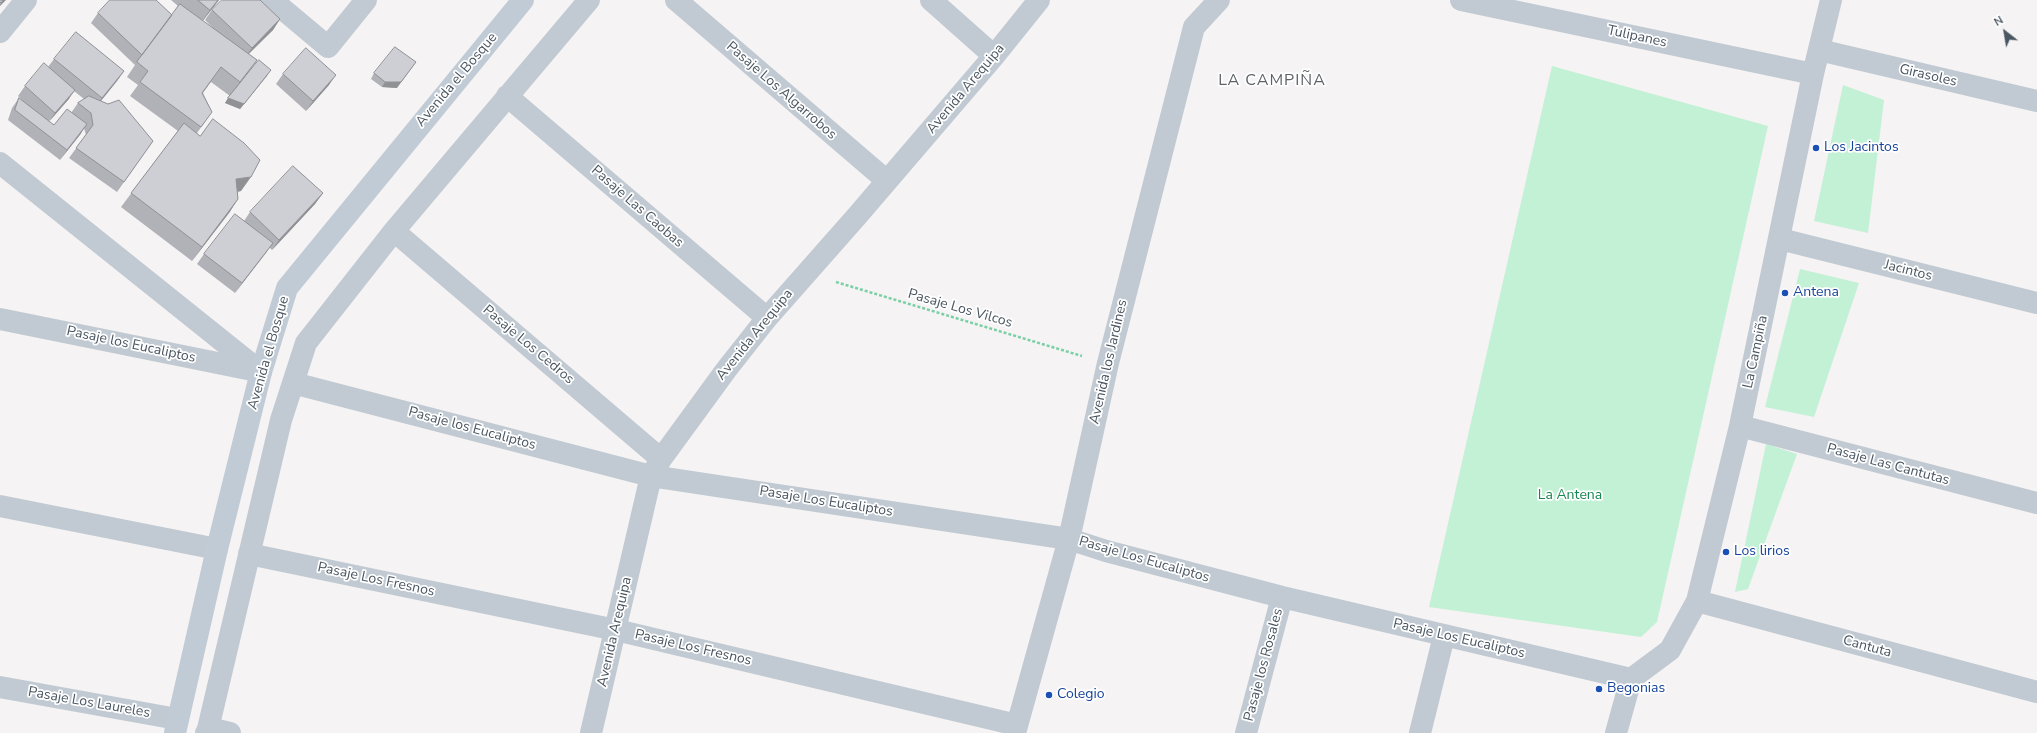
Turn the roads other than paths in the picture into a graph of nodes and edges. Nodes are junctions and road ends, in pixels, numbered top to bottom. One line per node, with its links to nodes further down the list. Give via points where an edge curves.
1 (26, 0): 12 (street)
2 (272, 0): 3 (street, via 328,47)
3 (366, 0)
4 (524, 0): 25 (street, Avenida el Bosque, via 287,288)
5 (589, 0): 16 (street)
6 (676, 0): 19 (street, Pasaje Los Algarrobos)
7 (931, 0): 14 (street)
8 (1039, 0): 14 (street, Avenida Arequipa)
9 (1219, 0): 31 (street, Avenida los Jardines, via 1194,27 1108,363)
10 (1461, 0): 15 (street, Tulipanes)
11 (1831, 0): 13 (street, La Campiña)
12 (0, 32)
13 (1819, 50): 15 (street, La Campiña); 17 (street, Girasoles)
14 (994, 56): 19 (street, Avenida Arequipa)
15 (1813, 74): 21 (street, La Campiña)
16 (508, 96): 20 (street); 23 (street, Pasaje Las Caobas)
17 (2037, 101)
18 (0, 163): 25 (street)
19 (887, 181): 23 (street, Avenida Arequipa)
20 (394, 231): 26 (street, via 306,343); 28 (street, Pasaje Los Cedros)
21 (1780, 239): 22 (street, Jacintos); 27 (street, La Campiña)
22 (2037, 303)
23 (767, 318): 28 (street, Avenida Arequipa)
24 (0, 319): 25 (street, Pasaje los Eucaliptos)
25 (262, 372): 32 (street, Avenida el Bosque)
26 (293, 383): 28 (street, Pasaje los Eucaliptos); 33 (street, via 281,420)
27 (1740, 426): 29 (street, Pasaje Las Cantutas); 35 (street, La Campiña)
28 (656, 467): 31 (street, Pasaje Los Eucaliptos); 36 (street, Avenida Arequipa)
29 (2037, 503)
30 (0, 506): 32 (street)
31 (1069, 539): 34 (street, Pasaje Los Eucaliptos); 42 (street, Avenida los Jardines)
32 (217, 549): 41 (street, Avenida el Bosque)
33 (249, 554): 36 (street, Pasaje Los Fresnos); 43 (street)
34 (1282, 597): 37 (street, Pasaje Los Eucaliptos); 46 (street, Pasaje los Rosales)
35 (1697, 601): 38 (street, La Campiña, via 1670,650); 40 (street, Cantuta)
36 (616, 630): 42 (street, Pasaje Los Fresnos); 45 (street, Avenida Arequipa)
37 (1444, 636): 38 (street, Pasaje Los Eucaliptos); 47 (street)
38 (1631, 679): 48 (street)
39 (0, 687): 41 (street, Pasaje Los Laureles)
40 (2037, 692)
41 (176, 726)
42 (1016, 729)
43 (207, 731): 44 (street)
44 (230, 733)
45 (591, 733)
46 (1246, 733)
47 (1420, 733)
48 (1616, 733)

